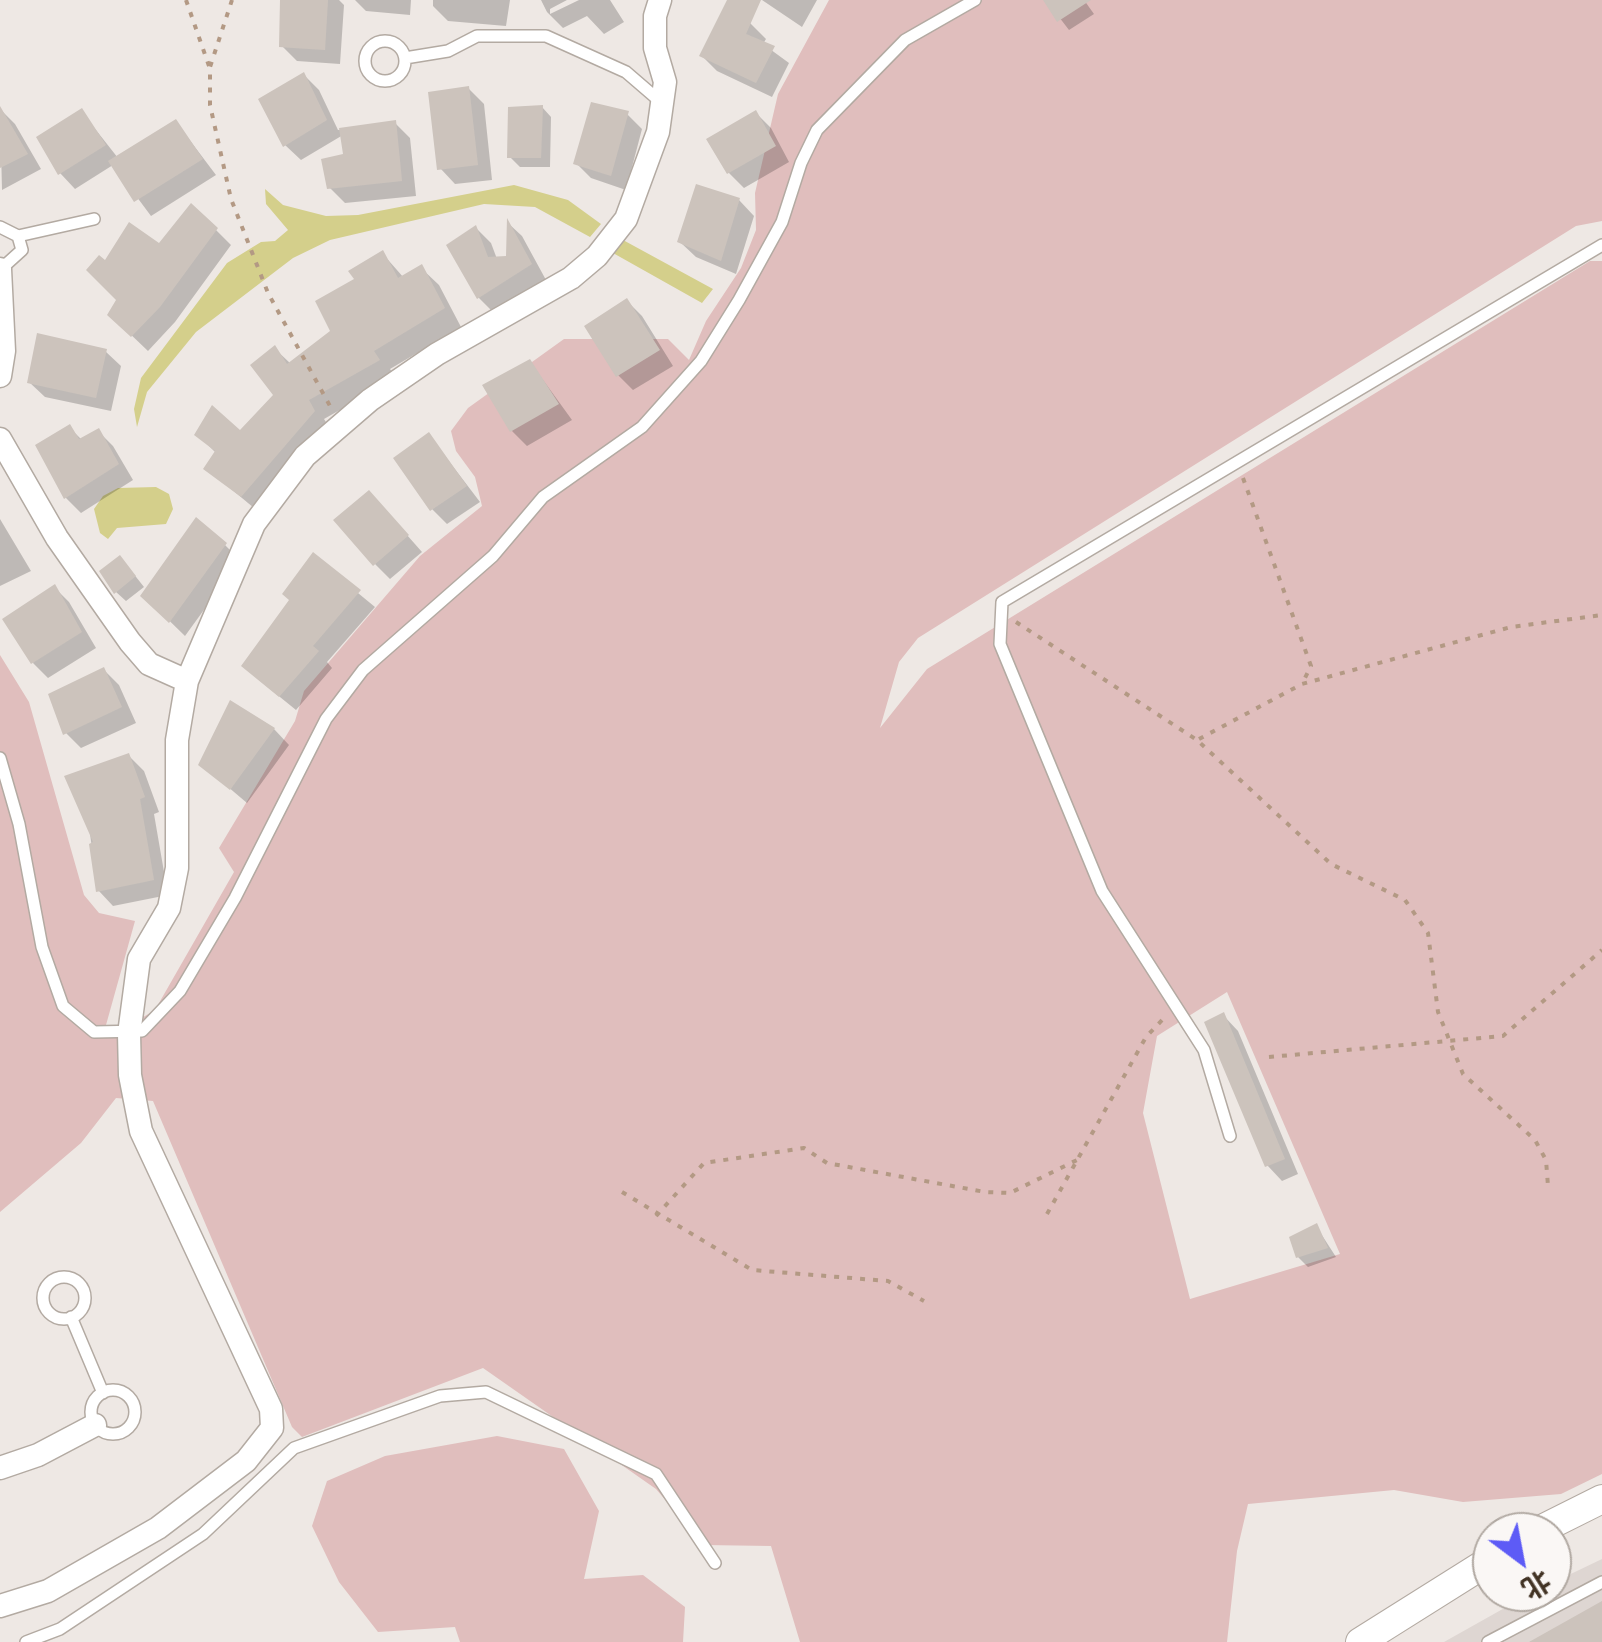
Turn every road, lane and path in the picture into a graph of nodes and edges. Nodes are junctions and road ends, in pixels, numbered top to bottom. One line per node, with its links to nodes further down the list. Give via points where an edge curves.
1 (186, 0): 6 (path)
2 (232, 0): 6 (path)
3 (660, 0): 7 (street, via 654,16)
4 (975, 0): 25 (lane, via 905,40 817,130 782,222 739,300 702,361 642,427 544,497 493,556 363,670 326,719 180,991 161,1015)
5 (405, 58): 7 (lane, via 448,51 478,36 546,36 626,72)
6 (210, 67): 14 (path, via 210,105 231,199 268,293)
7 (662, 103): 14 (street, via 643,182 597,256 571,278 438,354)
8 (94, 219): 10 (lane)
9 (0, 227): 10 (lane)
10 (18, 236): 12 (lane, via 22,250)
11 (1602, 244): 16 (lane)
12 (0, 269): 13 (street)
13 (0, 376)
14 (340, 425): 19 (street, via 305,456 254,524)
15 (0, 439): 19 (street, via 57,538 130,642 149,664)
16 (1237, 462): 17 (lane, via 1002,602); 20 (path, via 1311,666)
17 (1001, 612): 21 (path); 24 (lane, via 1000,644 1102,890)
18 (1602, 616): 20 (path, via 1511,627)
19 (186, 681): 25 (street, via 178,740 177,868 169,908 140,959)
20 (1302, 684): 21 (path)
21 (1197, 740): 26 (path, via 1331,864 1405,900 1428,933)
22 (0, 758): 25 (lane, via 42,947 64,1006 94,1032)
23 (1602, 950): 26 (path, via 1503,1036)
24 (1176, 1005): 28 (lane, via 1204,1050); 29 (path, via 1146,1037)
25 (129, 1034): 44 (street, via 142,1131 271,1409 272,1428 246,1461 158,1528 48,1591)
26 (1448, 1040): 27 (path); 30 (path, via 1463,1074 1536,1140)
27 (1268, 1056)
28 (1230, 1136)
29 (1077, 1160): 32 (path); 33 (path, via 1010,1193 985,1192 828,1163 804,1148 704,1163)
30 (1548, 1186)
31 (622, 1192): 33 (path)
32 (1047, 1214)
33 (656, 1216): 34 (path, via 752,1270 888,1281)
34 (924, 1301)
35 (71, 1318): 36 (lane)
36 (103, 1392): 37 (lane, via 91,1410); 37 (lane, via 130,1398 135,1418 120,1434 106,1434)
37 (94, 1424): 38 (street)
38 (0, 1468)
39 (1602, 1500): 40 (street)
40 (1572, 1515)
41 (715, 1563): 45 (lane, via 656,1474 486,1392 440,1396 294,1448 203,1534)
42 (1472, 1572): 49 (street)
43 (1602, 1582): 46 (lane)
44 (0, 1606)
45 (60, 1629): 47 (lane); 48 (lane)
46 (1497, 1640)
47 (26, 1642)
48 (70, 1642)
49 (1360, 1642)

